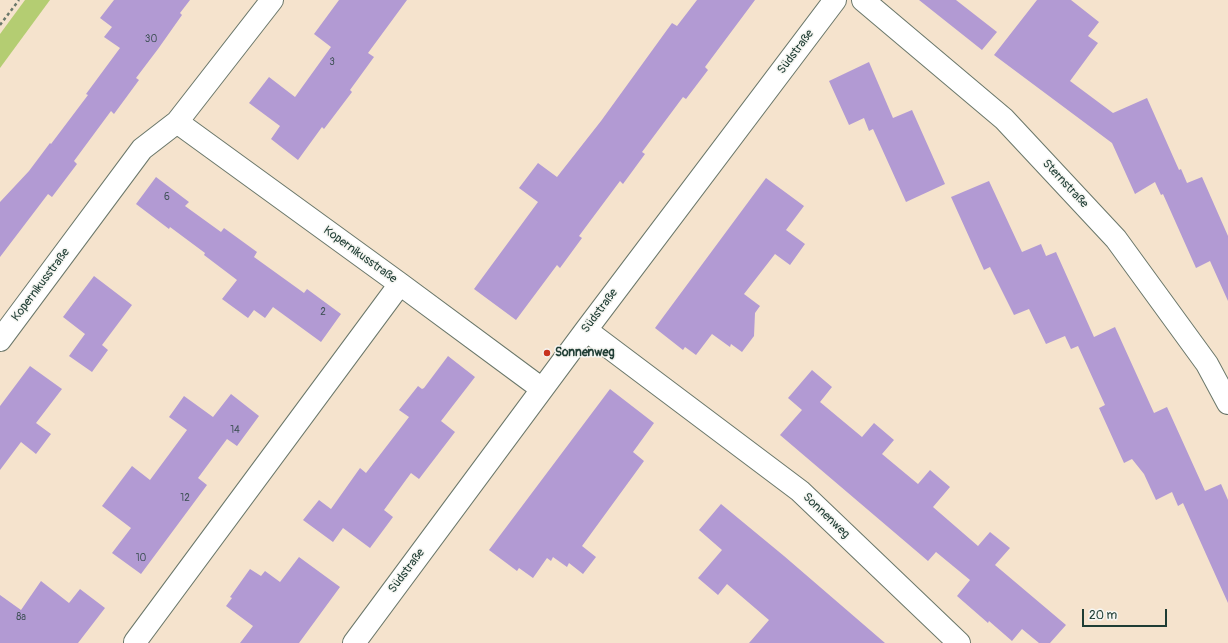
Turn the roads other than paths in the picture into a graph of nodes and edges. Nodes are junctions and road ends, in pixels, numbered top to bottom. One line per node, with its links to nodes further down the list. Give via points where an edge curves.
1 (272, 0): 4 (street, Kopernikusstraße)
2 (836, 0): 6 (street, Südstraße)
3 (863, 0): 9 (street, Sternstraße, via 1004,119 1116,238 1207,364)
4 (177, 122): 5 (street, Kopernikusstraße); 7 (street, Kopernikusstraße, via 142,149)
5 (400, 284): 8 (street, Kopernikusstraße); 10 (street)
6 (586, 330): 8 (street, Südstraße); 12 (street, Sonnenweg, via 800,491)
7 (0, 340)
8 (542, 389): 11 (street, Südstraße)
9 (1228, 403)
10 (136, 643)
11 (354, 643)
12 (959, 643)

